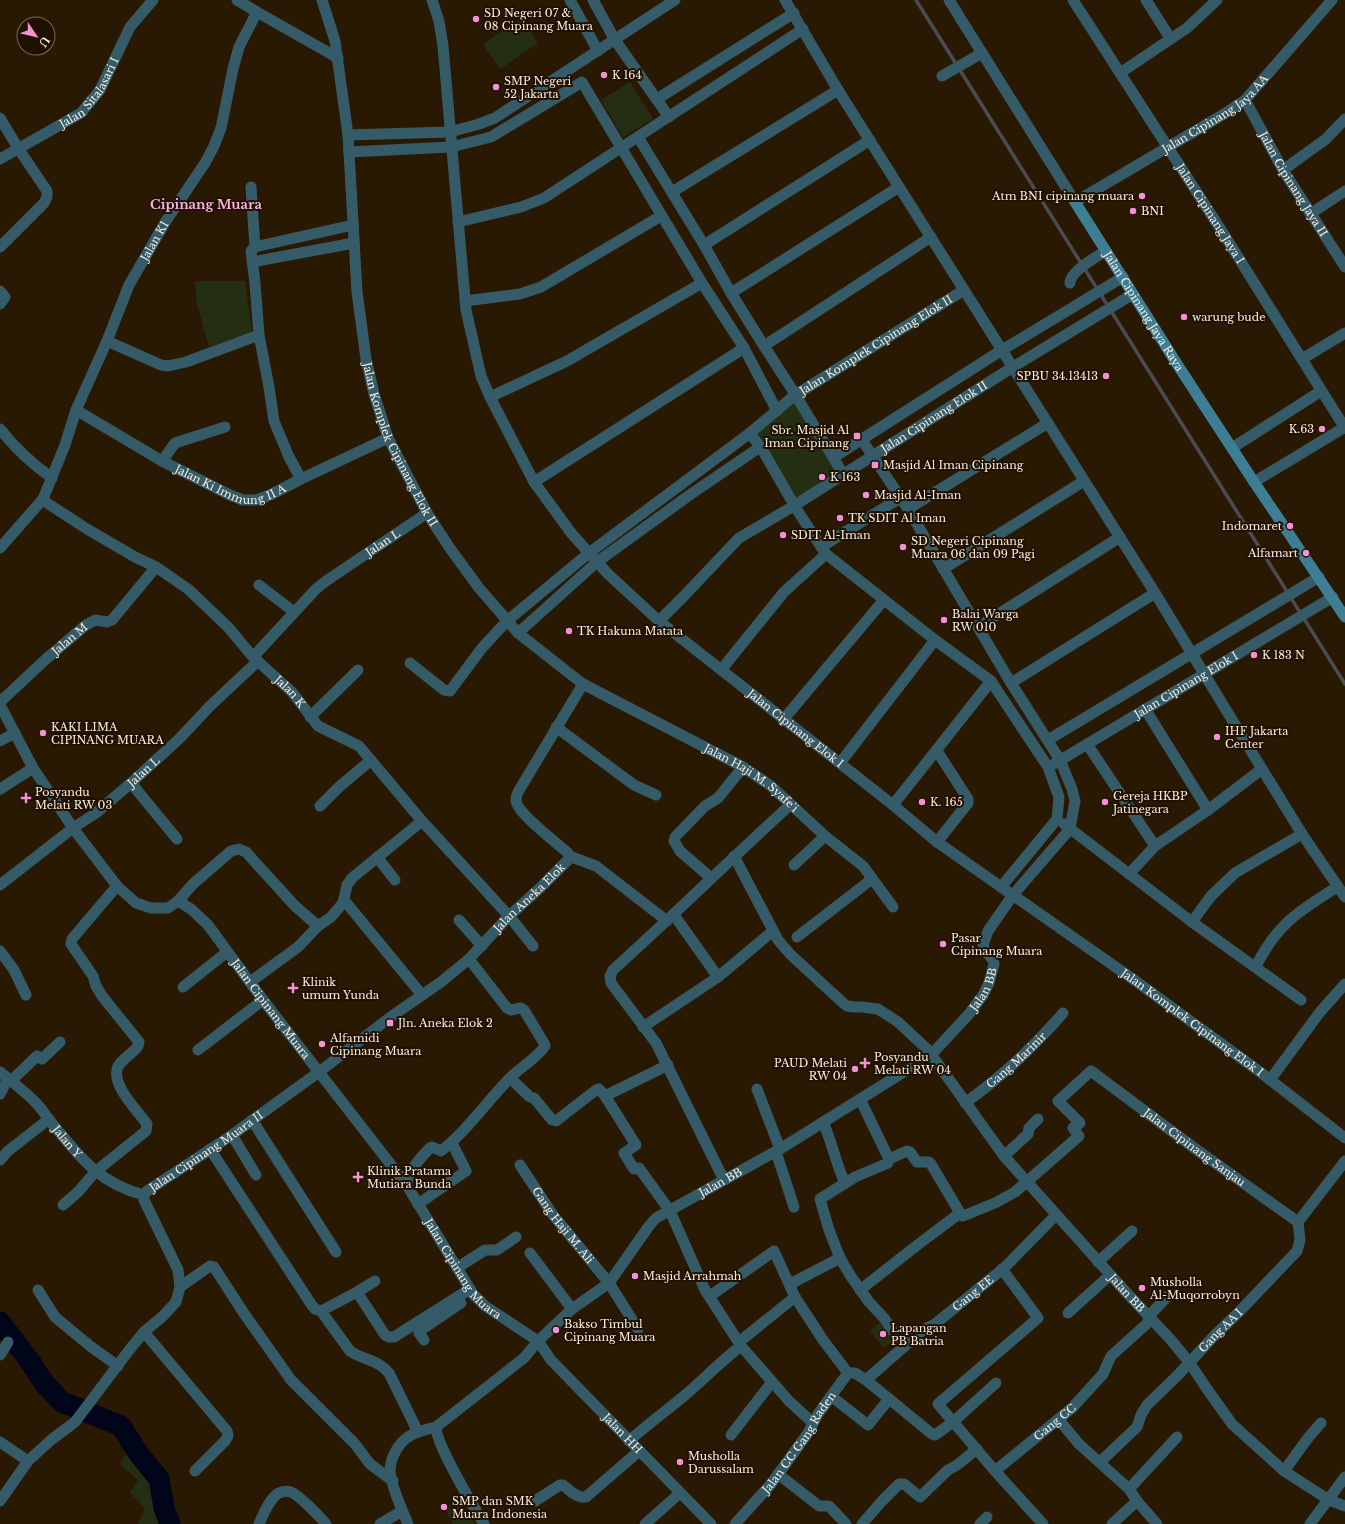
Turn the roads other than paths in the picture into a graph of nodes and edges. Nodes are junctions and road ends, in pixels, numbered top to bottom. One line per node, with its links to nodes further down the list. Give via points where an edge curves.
1 (153, 0): 38 (street, Jalan Sitalasari I, via 130,27 100,90 82,112)
2 (237, 0): 14 (street)
3 (322, 0): 21 (street, Jalan Komplek Cipinang Elok II)
4 (432, 0): 32 (street, via 443,46)
5 (570, 0): 19 (street)
6 (593, 0): 18 (street)
7 (675, 0): 18 (street)
8 (785, 0): 15 (street, Jalan Komplek Cipinang Elok II)
9 (949, 0): 20 (street, Jalan Cipinang Jaya Raya)
10 (1073, 0): 23 (street, Jalan Cipinang Jaya I)
11 (1146, 0): 17 (street)
12 (1217, 0): 17 (street, via 1187,28)
13 (1332, 0): 28 (street, Jalan Cipinang Jaya AA)
14 (257, 12): 21 (street); 71 (street, Jalan K1, via 239,47 232,69 221,128 214,146 141,262)
15 (794, 13): 16 (street, Jalan Komplek Cipinang Elok II); 27 (street)
16 (803, 29): 26 (street, Jalan Komplek Cipinang Elok II); 29 (street)
17 (1170, 38): 23 (street)
18 (615, 40): 19 (street); 27 (street)
19 (598, 51): 22 (street)
20 (982, 53): 24 (street); 47 (street, Jalan Cipinang Jaya Raya)
21 (338, 58): 33 (street, Jalan Komplek Cipinang Elok II)
22 (574, 66): 25 (street); 32 (street, via 495,118)
23 (1120, 73): 37 (street, Jalan Cipinang Jaya I)
24 (942, 76)
25 (582, 82): 36 (street, via 491,137); 39 (street)
26 (838, 90): 35 (street, Jalan Komplek Cipinang Elok II); 46 (street)
27 (657, 99): 29 (street)
28 (1244, 100): 37 (street, Jalan Cipinang Jaya AA); 42 (street, Jalan Cipinang Jaya II)
29 (669, 117): 34 (street)
30 (0, 118): 38 (street)
31 (1345, 118): 42 (street, via 1326,139)
32 (450, 132): 33 (street); 36 (street)
33 (348, 135): 40 (street, Jalan Komplek Cipinang Elok II)
34 (638, 137): 39 (street); 46 (street, Jalan Komplek Cipinang Elok II)
35 (870, 140): 44 (street, Jalan Komplek Cipinang Elok II); 54 (street)
36 (451, 147): 40 (street); 50 (street)
37 (1168, 147): 47 (street, Jalan Cipinang Jaya AA); 75 (street, Jalan Cipinang Jaya I)
38 (18, 148): 41 (street, Jalan Sitalasari I); 55 (street, via 47,191 47,197)
39 (621, 148): 49 (street); 50 (street, via 544,198 521,207)
40 (349, 152): 51 (street, Jalan Komplek Cipinang Elok II)
41 (0, 159)
42 (1283, 170): 48 (street, Jalan Cipinang Jaya II)
43 (251, 187): 56 (street)
44 (900, 187): 52 (street, Jalan Komplek Cipinang Elok II); 65 (street)
45 (1345, 191): 48 (street)
46 (672, 192): 54 (street, Jalan Komplek Cipinang Elok II)
47 (1075, 202): 57 (main road, Jalan Cipinang Jaya Raya)
48 (1310, 214): 58 (street, Jalan Cipinang Jaya II)
49 (661, 216): 61 (street); 67 (street, via 540,287 520,294)
50 (458, 222): 67 (street)
51 (353, 225): 53 (street, Jalan Komplek Cipinang Elok II); 56 (street)
52 (931, 237): 63 (street, Jalan Komplek Cipinang Elok II); 72 (street)
53 (354, 243): 59 (street); 87 (street, Jalan Komplek Cipinang Elok II, via 357,292 366,359)
54 (704, 244): 65 (street, Jalan Komplek Cipinang Elok II)
55 (0, 247)
56 (256, 247): 59 (street, via 251,251)
57 (1106, 251): 60 (main road, Jalan Cipinang Jaya Raya); 62 (street, via 1080,268)
58 (1343, 259)
59 (252, 262): 70 (street)
60 (1121, 278): 66 (main road, Jalan Cipinang Jaya Raya); 74 (street, Jalan Cipinang Elok II)
61 (702, 283): 73 (street); 79 (street, via 567,361)
62 (1070, 283)
63 (964, 290): 74 (street, Jalan Komplek Cipinang Elok II); 78 (street, Jalan Komplek Cipinang Elok II)
64 (0, 291): 68 (street, via 5,298)
65 (731, 293): 72 (street, Jalan Komplek Cipinang Elok II)
66 (1130, 295): 76 (street, Jalan Cipinang Elok II); 90 (main road, Jalan Cipinang Jaya Raya)
67 (465, 301): 79 (street, via 481,376)
68 (0, 304)
69 (1345, 333): 75 (street)
70 (258, 335): 71 (street, via 186,362 168,366); 96 (street, via 274,422)
71 (107, 340): 80 (street, Jalan K1)
72 (764, 346): 78 (street, Jalan Komplek Cipinang Elok II)
73 (744, 348): 81 (street); 98 (street)
74 (1002, 350): 76 (street); 88 (street, Jalan Cipinang Elok II)
75 (1302, 359): 77 (street, Jalan Cipinang Jaya I)
76 (1013, 367): 82 (street); 91 (street, Jalan Cipinang Elok II)
77 (1321, 391): 84 (street, Jalan Cipinang Jaya I); 90 (street)
78 (795, 394): 81 (street); 92 (street)
79 (490, 397): 98 (street)
80 (76, 410): 93 (street, Jalan Ki Immung II A); 95 (street, Jalan K1)
81 (777, 411): 86 (street)
82 (1048, 423): 97 (street); 103 (street)
83 (225, 427): 93 (street, via 175,443)
84 (1345, 427): 99 (street)
85 (0, 429): 95 (street, via 14,447)
86 (750, 433): 89 (street); 108 (street)
87 (388, 438): 96 (street, Jalan Ki Immung II A); 104 (street, Jalan Komplek Cipinang Elok II)
88 (862, 440): 91 (street); 92 (street, Jalan Cipinang Elok II)
89 (760, 447): 102 (street); 109 (street)
90 (1232, 448): 99 (main road, Jalan Cipinang Jaya Raya)
91 (873, 456): 94 (street, Jalan Cipinang Elok II); 100 (street)
92 (834, 457): 94 (street)
93 (162, 461): 96 (street, Jalan Ki Immung II A, via 243,500 256,500)
94 (843, 474): 102 (street, Jalan Cipinang Elok II)
95 (52, 478): 101 (street, Jalan K1)
96 (300, 479)
97 (1084, 480): 105 (street); 111 (street)
98 (534, 482): 108 (street)
99 (1254, 482): 112 (main road, Jalan Cipinang Jaya Raya)
100 (900, 498): 103 (street); 107 (street)
101 (43, 499): 106 (street, Jalan K1); 110 (street, Jalan K, via 87,529)
102 (794, 506): 107 (street); 119 (street, via 739,538)
103 (908, 509): 111 (street)
104 (427, 514): 117 (street, Jalan L, via 326,581); 120 (street, Jalan Komplek Cipinang Elok II, via 479,588)
105 (1120, 537): 114 (street); 121 (street)
106 (1, 544)
107 (824, 551): 116 (street); 128 (street, via 784,592)
108 (589, 553): 109 (street); 120 (street)
109 (597, 562): 119 (street, Jalan Cipinang Elok I); 122 (street)
110 (156, 567): 125 (street, Jalan K, via 188,588); 133 (street, Jalan M, via 112,620 94,620 86,625)
111 (943, 569): 121 (street)
112 (1319, 577): 115 (main road, Jalan Cipinang Jaya Raya); 124 (street)
113 (259, 586): 117 (street)
114 (1155, 593): 124 (street); 131 (street)
115 (1333, 597): 118 (main road, Jalan Cipinang Jaya Raya); 129 (street, Jalan Cipinang Elok I)
116 (884, 601): 123 (street); 136 (street)
117 (294, 612): 125 (street, Jalan L)
118 (1345, 617)
119 (659, 620): 128 (street, Jalan Cipinang Elok I)
120 (507, 621): 122 (street); 126 (street, via 482,648 450,691 444,690)
121 (978, 626): 131 (street)
122 (518, 633): 132 (street)
123 (935, 640): 130 (street); 145 (street)
124 (1193, 653): 129 (street); 139 (street)
125 (255, 659): 135 (street, Jalan K, via 292,692); 150 (street, Jalan L, via 180,738)
126 (410, 663)
127 (358, 670): 135 (street)
128 (721, 670): 136 (street, Jalan Cipinang Elok I)
129 (1204, 674): 134 (street, Jalan Cipinang Elok I); 149 (street)
130 (991, 680): 142 (street); 147 (street)
131 (1011, 683): 139 (street)
132 (583, 684): 137 (street, Jalan Aneka Elok); 146 (street, Jalan Haji M. Syafe'i)
133 (0, 703): 138 (street)
134 (1145, 709): 141 (street, Jalan Cipinang Elok I); 156 (street)
135 (310, 717): 143 (street, Jalan K, via 318,726 355,744)
136 (783, 720): 145 (street, Jalan Cipinang Elok I)
137 (556, 727): 152 (street, via 634,785); 166 (street, Jalan Aneka Elok, via 518,792 516,801 528,819)
138 (14, 733): 140 (street); 148 (street)
139 (1048, 740): 144 (street)
140 (0, 741)
141 (1087, 744): 144 (street, Jalan Cipinang Elok I); 165 (street)
142 (936, 751): 154 (street); 164 (street, via 968,798 968,803)
143 (370, 760): 155 (street); 158 (street, Jalan K)
144 (1060, 760): 147 (street, Jalan Cipinang Elok I); 160 (street, via 1075,801)
145 (840, 763): 154 (street, Jalan Cipinang Elok I)
146 (744, 767): 153 (street, Jalan Haji M. Syafe'i, via 771,786); 171 (street, via 718,798 705,806 674,840 680,851)
147 (1048, 767): 157 (street, via 1059,797)
148 (33, 768): 151 (street); 159 (street)
149 (1262, 769): 156 (street); 161 (street)
150 (131, 783): 159 (street, Jalan L); 163 (street)
151 (0, 789)
152 (656, 795)
153 (790, 805): 162 (street, Jalan Haji M. Syafe'i); 167 (street)
154 (893, 805): 164 (street, Jalan Cipinang Elok I)
155 (320, 806)
156 (1208, 810): 165 (street)
157 (1057, 819): 160 (street); 176 (street)
158 (422, 821): 168 (street); 183 (street, Jalan K)
159 (74, 828): 174 (street, Jalan L); 175 (street)
160 (1070, 829): 170 (street); 178 (street)
161 (1302, 834): 177 (street); 186 (street, via 1235,873 1211,896)
162 (825, 836): 169 (street); 172 (street, Jalan Haji M. Syafe'i, via 862,866)
163 (177, 839)
164 (937, 842): 176 (street, Jalan Cipinang Elok I)
165 (1154, 846): 170 (street)
166 (569, 856): 183 (street, Jalan Aneka Elok, via 540,888); 184 (street, via 596,866)
167 (734, 856): 171 (street); 188 (street)
168 (377, 857): 173 (street); 180 (street, via 352,878 347,885)
169 (794, 865)
170 (1129, 874): 186 (street)
171 (711, 878): 184 (street)
172 (872, 879): 182 (street, Jalan Haji M. Syafe'i); 189 (street)
173 (395, 880)
174 (0, 885)
175 (117, 886): 181 (street, via 136,902 151,908 168,908); 233 (street, via 72,939 71,944 93,976 102,996 140,1044 120,1063 116,1078 122,1092 148,1127)
176 (1001, 887): 178 (street, Jalan Cipinang Elok I)
177 (1337, 887): 179 (street); 195 (street, via 1285,922 1269,942)
178 (1014, 895): 208 (street, Jalan BB, via 988,931 983,945 994,964 983,995); 213 (street, Jalan Komplek Cipinang Elok I, via 1138,982)
179 (1345, 897)
180 (344, 900): 187 (street, via 331,917); 201 (street)
181 (178, 901): 187 (street, via 231,851 239,849 246,852 295,906); 193 (street, Jalan Cipinang Muara, via 208,925)
182 (893, 908)
183 (509, 916): 190 (street, Jalan Aneka Elok); 191 (street, Jalan K)
184 (671, 918): 196 (street); 205 (street, via 613,970 610,976 611,983)
185 (459, 920): 190 (street)
186 (1192, 922): 195 (street)
187 (318, 926): 197 (street, via 298,947)
188 (774, 931): 196 (street); 208 (street, via 790,954 847,1006 878,1008 898,1022)
189 (797, 937)
190 (482, 946): 194 (street, Jalan Aneka Elok)
191 (533, 946)
192 (0, 951): 200 (street, via 14,970)
193 (228, 952): 197 (street, Jalan Cipinang Muara); 199 (street)
194 (469, 959): 201 (street, Jalan Aneka Elok); 212 (street, via 507,1008 524,1010 544,1043 543,1048)
195 (1256, 966): 203 (street)
196 (718, 977): 205 (street)
197 (250, 982): 202 (street, Jalan Cipinang Muara)
198 (1345, 984): 213 (street, Jalan Komplek Cipinang Elok I, via 1320,1012)
199 (183, 987)
200 (26, 995)
201 (422, 995): 210 (street, Jalan Aneka Elok)
202 (263, 1000): 207 (street); 210 (street, Jalan Cipinang Muara)
203 (1301, 1000)
204 (1063, 1013): 218 (street, Gang Marinir, via 1048,1031 1004,1072)
205 (643, 1027): 209 (street, via 656,1043)
206 (60, 1042): 211 (street, via 42,1059 37,1056)
207 (198, 1050)
208 (931, 1055): 217 (street, Jalan BB); 218 (street, Jalan BB)
209 (668, 1065): 216 (street); 235 (street)
210 (319, 1072): 221 (street, Jalan Cipinang Muara II); 237 (street, Jalan Cipinang Muara)
211 (6, 1077): 215 (street); 219 (street, Jalan Y, via 37,1104)
212 (510, 1078): 216 (street, via 534,1098 554,1121 596,1090 599,1089); 225 (street)
213 (1270, 1080): 224 (street)
214 (757, 1089): 227 (street)
215 (0, 1094)
216 (605, 1096): 243 (street, via 636,1145 624,1153 634,1169 639,1168)
217 (860, 1099): 222 (street, Jalan BB); 229 (street)
218 (965, 1103): 228 (street, Jalan BB)
219 (49, 1119): 230 (street); 233 (street, Jalan Y, via 79,1157)
220 (1038, 1119): 228 (street, via 1028,1129 1028,1134)
221 (252, 1120): 223 (street, Jalan Cipinang Muara II); 249 (street)
222 (823, 1122): 227 (street, Jalan BB); 238 (street)
223 (232, 1135): 226 (street, Jalan Cipinang Muara II); 234 (street)
224 (1345, 1138)
225 (452, 1143): 237 (street, via 441,1151 430,1148 415,1164); 240 (street, via 466,1171)
226 (210, 1149): 239 (street, Jalan Cipinang Muara II, via 147,1191); 268 (street, via 311,1304)
227 (778, 1151): 235 (street, Jalan BB); 242 (street)
228 (1004, 1156): 236 (street, Jalan BB)
229 (889, 1159): 238 (street, via 888,1163); 244 (street, via 907,1151 917,1162 929,1162)
230 (0, 1160)
231 (1345, 1161): 246 (street)
232 (520, 1165): 257 (street, Gang Haji M. Ali, via 553,1214)
233 (95, 1172): 239 (street, Jalan Y, via 131,1192); 241 (street)
234 (256, 1175)
235 (724, 1180): 243 (street, Jalan BB)
236 (1027, 1182): 244 (street, via 995,1203 965,1216); 245 (street, Jalan BB); 246 (street, Jalan Cipinang Sanjau, via 1079,1136 1073,1128 1080,1123 1058,1101 1091,1071)
237 (406, 1184): 240 (street, Jalan Cipinang Muara)
238 (845, 1184): 251 (street, via 819,1201)
239 (144, 1196): 259 (street, Jalan Cipinang Muara II, via 178,1270)
240 (418, 1204): 253 (street, Jalan Cipinang Muara)
241 (63, 1206)
242 (794, 1207)
243 (670, 1211): 257 (street, Jalan BB, via 656,1218 649,1226); 264 (street)
244 (960, 1214): 261 (street)
245 (1056, 1215): 252 (street, Jalan BB); 254 (street, Gang EE)
246 (1298, 1222): 279 (street, Gang AA I, via 1300,1240 1297,1251)
247 (1132, 1231): 252 (street)
248 (516, 1237): 253 (street, via 497,1250 485,1250)
249 (336, 1252)
250 (530, 1253): 267 (street)
251 (840, 1258): 258 (street); 261 (street)
252 (1098, 1262): 255 (street, Jalan BB)
253 (457, 1268): 263 (street, Jalan Cipinang Muara)
254 (1002, 1269): 277 (street, Gang EE); 288 (street, via 1038,1318 938,1404)
255 (1110, 1275): 269 (street); 270 (street, Jalan BB)
256 (375, 1281): 262 (street)
257 (609, 1283): 267 (street, Jalan BB); 271 (street, Gang Haji M. Ali)
258 (790, 1284): 264 (street, via 774,1251); 266 (street)
259 (180, 1287): 272 (street, via 176,1302); 306 (street, via 210,1266 214,1267 291,1380 355,1444 370,1464)
260 (38, 1290): 280 (street, via 55,1317)
261 (860, 1290): 277 (street)
262 (358, 1292): 263 (street, via 385,1335 394,1337); 268 (street)
263 (472, 1292): 273 (street, via 421,1330 419,1333); 274 (street, Jalan Cipinang Muara, via 485,1306)
264 (710, 1296): 276 (street)
265 (1168, 1296): 270 (street, Gang CC)
266 (795, 1297): 276 (street); 281 (street)
267 (572, 1309): 274 (street, Jalan BB)
268 (321, 1311): 292 (street, via 350,1351 384,1366)
269 (1068, 1313)
270 (1150, 1318): 279 (street, Jalan BB); 287 (street, Gang CC, via 1111,1356 1103,1374)
271 (638, 1329)
272 (144, 1332): 280 (street); 301 (street, via 227,1431 225,1441)
273 (424, 1340)
274 (538, 1341): 291 (street, Jalan BB, via 524,1358); 295 (street, Jalan HH, via 551,1360)
275 (8, 1342): 278 (street)
276 (740, 1344): 283 (street); 295 (street, via 684,1396)
277 (904, 1347): 282 (street, Gang EE)
278 (0, 1355)
279 (1189, 1362): 300 (street, Gang AA I, via 1147,1405 1137,1427); 303 (street, Jalan BB, via 1232,1424)
280 (118, 1366): 299 (street, via 75,1422)
281 (848, 1373): 282 (street, via 855,1373); 285 (street, Jalan CC Gang Raden)
282 (866, 1380): 286 (street)
283 (772, 1382): 289 (street, via 788,1401); 293 (street)
284 (996, 1383): 288 (street)
285 (832, 1396): 286 (street, via 868,1425); 289 (street, Jalan CC Gang Raden)
286 (889, 1399): 288 (street, via 932,1434 935,1435)
287 (1059, 1420): 300 (street, via 1079,1444); 302 (street, Gang CC)
288 (953, 1422): 297 (street)
289 (813, 1423): 304 (street, Jalan CC Gang Raden)
290 (1321, 1423): 303 (street)
291 (436, 1427): 292 (street); 320 (street, via 436,1434)
292 (418, 1432): 306 (street, via 401,1443 394,1454 390,1470)
293 (732, 1435)
294 (1177, 1437): 307 (street)
295 (629, 1441): 298 (street, Jalan HH)
296 (0, 1442): 299 (street)
297 (977, 1449): 302 (street); 325 (street, via 948,1470 920,1497 904,1484 899,1484)
298 (639, 1451): 308 (street, Jalan HH); 311 (street, via 586,1497 579,1497 560,1485)
299 (28, 1461): 310 (street)
300 (1100, 1462): 307 (street)
301 (195, 1471)
302 (995, 1471): 315 (street)
303 (1284, 1471): 309 (street, Jalan BB)
304 (778, 1474): 323 (street, Jalan CC Gang Raden); 324 (street, via 819,1506 829,1506)
305 (1345, 1477): 309 (street)
306 (393, 1481): 314 (street)
307 (1129, 1489): 312 (street)
308 (680, 1493): 321 (street); 322 (street, Jalan HH)
309 (1329, 1500): 313 (street, Jalan BB); 328 (street)
310 (0, 1501)
311 (536, 1501)
312 (1137, 1501): 326 (street); 327 (street)
313 (1345, 1506)
314 (402, 1511): 318 (street); 319 (street)
315 (1041, 1523)
316 (259, 1524): 317 (street, via 275,1496 281,1492 292,1492)
317 (326, 1524)
318 (380, 1524)
319 (408, 1524)
320 (484, 1524)
321 (645, 1524)
322 (711, 1524)
323 (735, 1524)
324 (846, 1524)
325 (862, 1524)
326 (1112, 1524)
327 (1157, 1524)
328 (1310, 1524)

